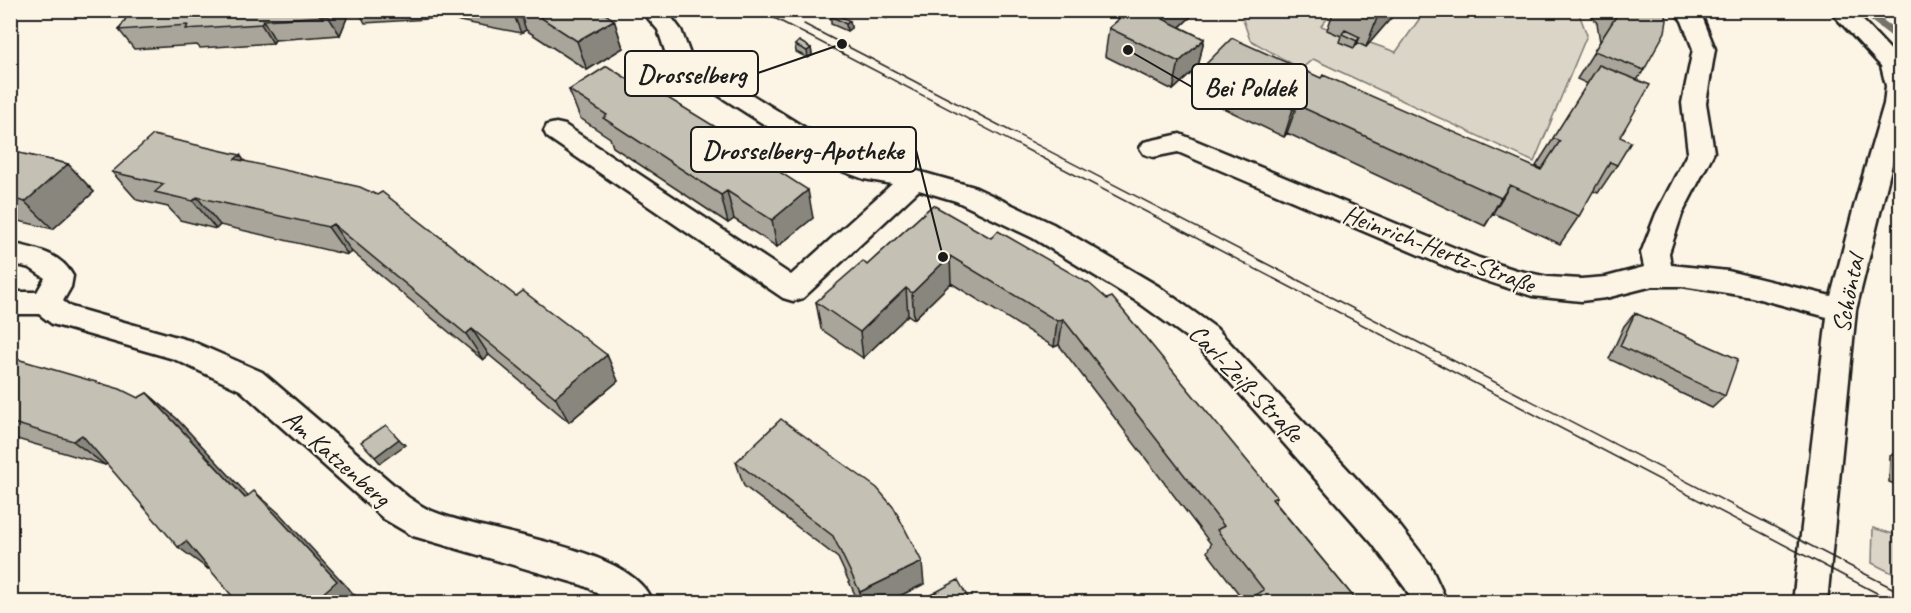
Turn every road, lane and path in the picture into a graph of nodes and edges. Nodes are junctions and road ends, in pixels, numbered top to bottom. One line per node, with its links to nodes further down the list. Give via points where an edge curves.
1 (652, 10): 6 (street, Carl-Zeiß-Straße, via 671,29 682,62 740,100 840,161 886,176)
2 (1684, 10): 8 (street, via 1692,19 1704,49 1694,102 1701,152 1669,214 1655,253)
3 (1840, 10): 11 (street, Schöntal, via 1886,57 1898,86)
4 (1154, 148): 8 (street, Heinrich-Hertz-Straße, via 1180,143 1469,265 1548,290 1598,289)
5 (552, 158): 6 (street, via 565,137 793,290)
6 (914, 178): 13 (street, Carl-Zeiß-Straße, via 965,194 1043,231 1148,294 1206,336 1384,532 1418,577)
7 (10, 253): 10 (street, via 54,267 59,276 57,287)
8 (1660, 275): 11 (street, Heinrich-Hertz-Straße, via 1702,279)
9 (10, 303): 10 (street)
10 (45, 303): 12 (street, Am Katzenberg, via 62,316 181,349 250,381 396,508 425,525 582,568 603,577)
11 (1842, 310): 14 (street, Schöntal)
12 (635, 603)
13 (1430, 603)
14 (1810, 603)

